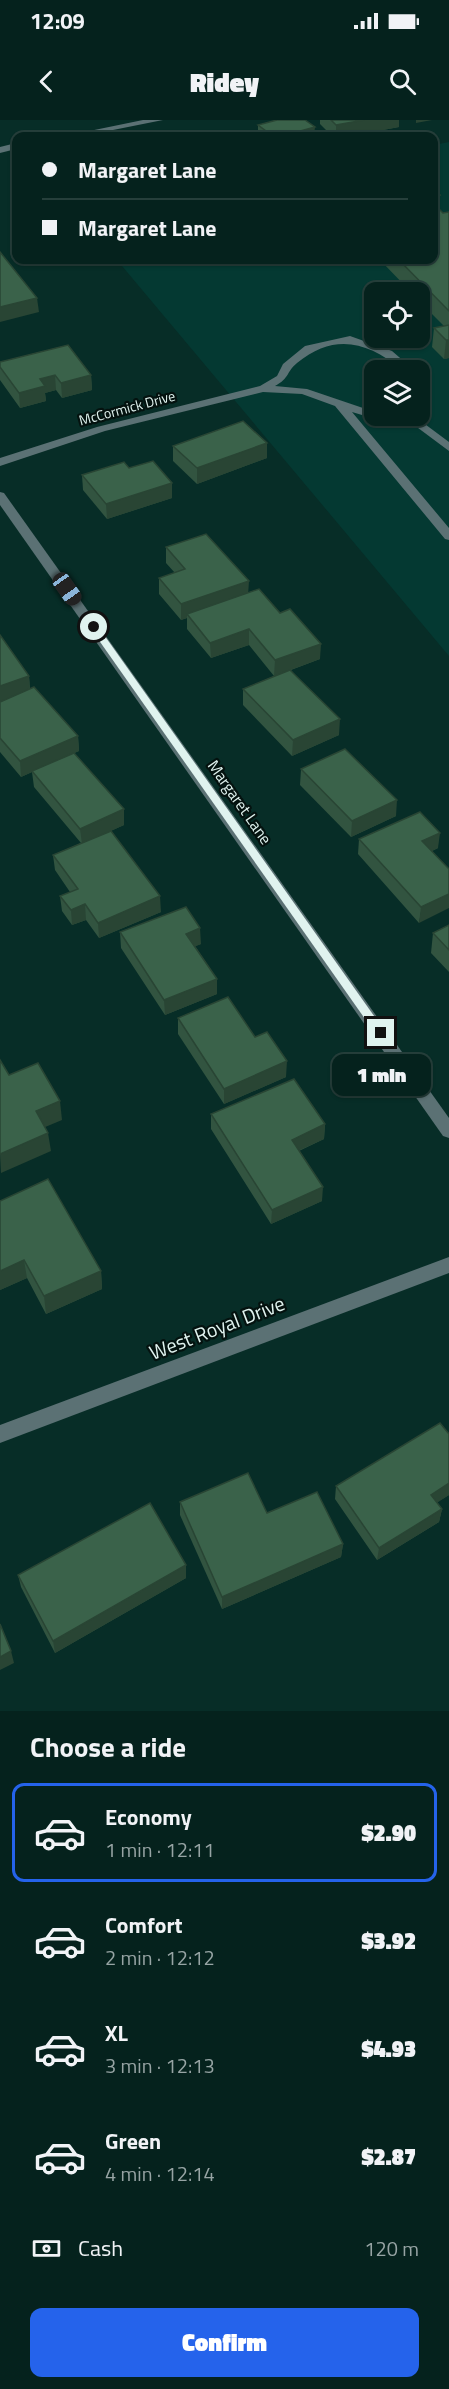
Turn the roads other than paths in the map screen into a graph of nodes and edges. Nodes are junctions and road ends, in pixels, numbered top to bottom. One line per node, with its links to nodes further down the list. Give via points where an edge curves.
1 (158, 120): 2 (street)
2 (92, 132)
3 (396, 360): 4 (street, via 351,339 309,348 287,366 282,378)
4 (262, 389): 5 (street, via 303,391); 9 (street, McCormick Drive, via 101,429)
5 (340, 405): 6 (street); 11 (street)
6 (364, 412)
7 (419, 426): 8 (street)
8 (447, 449)
9 (0, 462)
10 (0, 496): 12 (street, Margaret Lane)
11 (449, 536)
12 (449, 1131)
13 (449, 1265): 14 (street, West Royal Drive)
14 (0, 1434)

